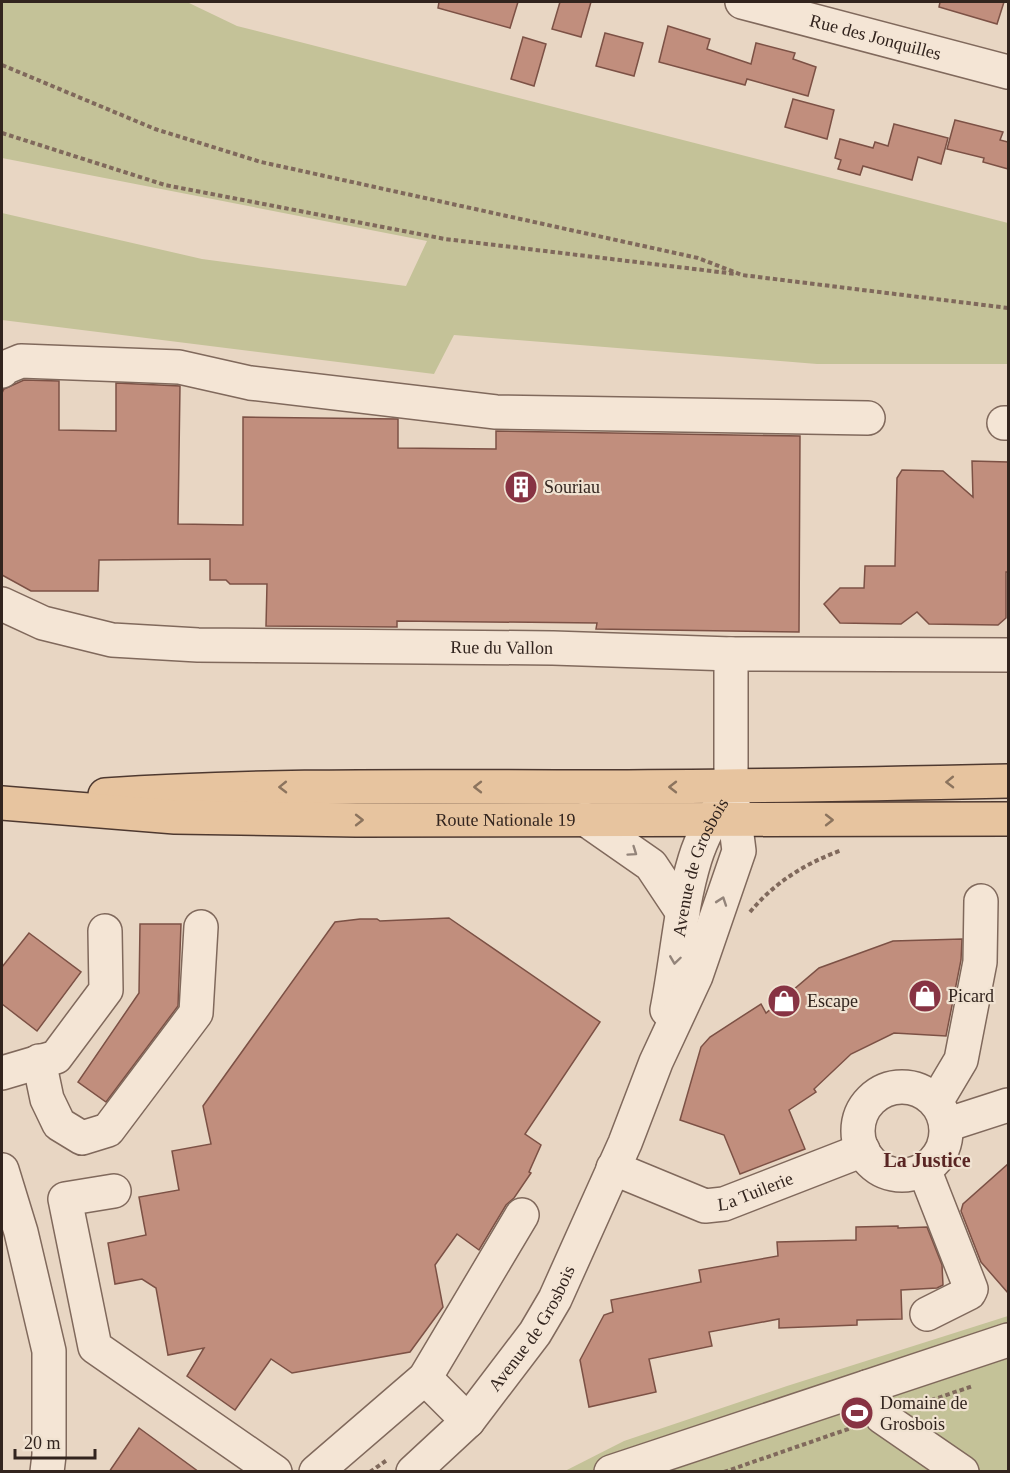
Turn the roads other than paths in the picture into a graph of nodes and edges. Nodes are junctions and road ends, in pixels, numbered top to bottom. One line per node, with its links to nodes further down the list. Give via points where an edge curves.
1 (742, 2): 2 (street, Rue des Jonquilles)
2 (831, 14): 3 (street, Rue des Jonquilles)
3 (1008, 72)
4 (2, 371): 5 (street, via 21,361 179,367 250,383 496,412)
5 (868, 418)
6 (2, 604): 7 (street, Rue du Vallon, via 43,623 112,640 198,645)
7 (731, 654): 8 (street, Rue du Vallon); 10 (street, Avenue de Grosbois)
8 (1008, 655)
9 (1008, 781): 10 (main road, Route Nationale 19, one-way to 10)
10 (731, 787): 11 (main road, Route Nationale 19, one-way to 11, via 305,787 173,790); 14 (street, Avenue de Grosbois)
11 (2, 802): 12 (main road, Route Nationale 19, one-way to 12, via 175,817)
12 (585, 819): 14 (main road, Route Nationale 19); 18 (street, one-way to 18, via 651,865)
13 (1008, 819): 15 (main road, Route Nationale 19, one-way to 13)
14 (723, 820): 15 (main road, Route Nationale 19); 16 (street, Avenue de Grosbois); 18 (street, Avenue de Grosbois, via 695,858)
15 (771, 820): 16 (street)
16 (739, 852): 22 (street, Avenue de Grosbois, one-way to 16, via 696,976)
17 (981, 901): 25 (street, via 980,962 961,1060)
18 (682, 913): 22 (street, Avenue de Grosbois, one-way to 22)
19 (201, 927): 21 (street, via 196,1013 108,1130 82,1138 60,1124 47,1099)
20 (105, 931): 21 (street, via 106,990 56,1057)
21 (39, 1061): 23 (street)
22 (656, 1062): 27 (street, Avenue de Grosbois)
23 (2, 1073)
24 (1008, 1106): 25 (street)
25 (941, 1114): 26 (street, via 925,1094 912,1088 885,1091 864,1110 858,1137); 28 (street, via 946,1137 943,1149)
26 (862, 1150): 27 (street, La Tuilerie, via 724,1204 705,1206); 28 (street, via 870,1161 891,1174)
27 (613, 1168): 36 (street, Avenue de Grosbois, via 555,1299 535,1333)
28 (924, 1169): 32 (street, via 971,1289)
29 (2, 1170): 38 (street, via 49,1351)
30 (114, 1191): 39 (street, via 65,1199 95,1347)
31 (522, 1215): 34 (street)
32 (927, 1314)
33 (1008, 1340): 35 (street)
34 (425, 1378): 36 (street); 40 (street)
35 (867, 1387): 41 (street); 42 (street, via 882,1417)
36 (468, 1420): 37 (street, Avenue de Grosbois)
37 (400, 1465)
38 (47, 1472)
39 (276, 1472)
40 (316, 1472)
41 (611, 1472)
42 (962, 1472)

